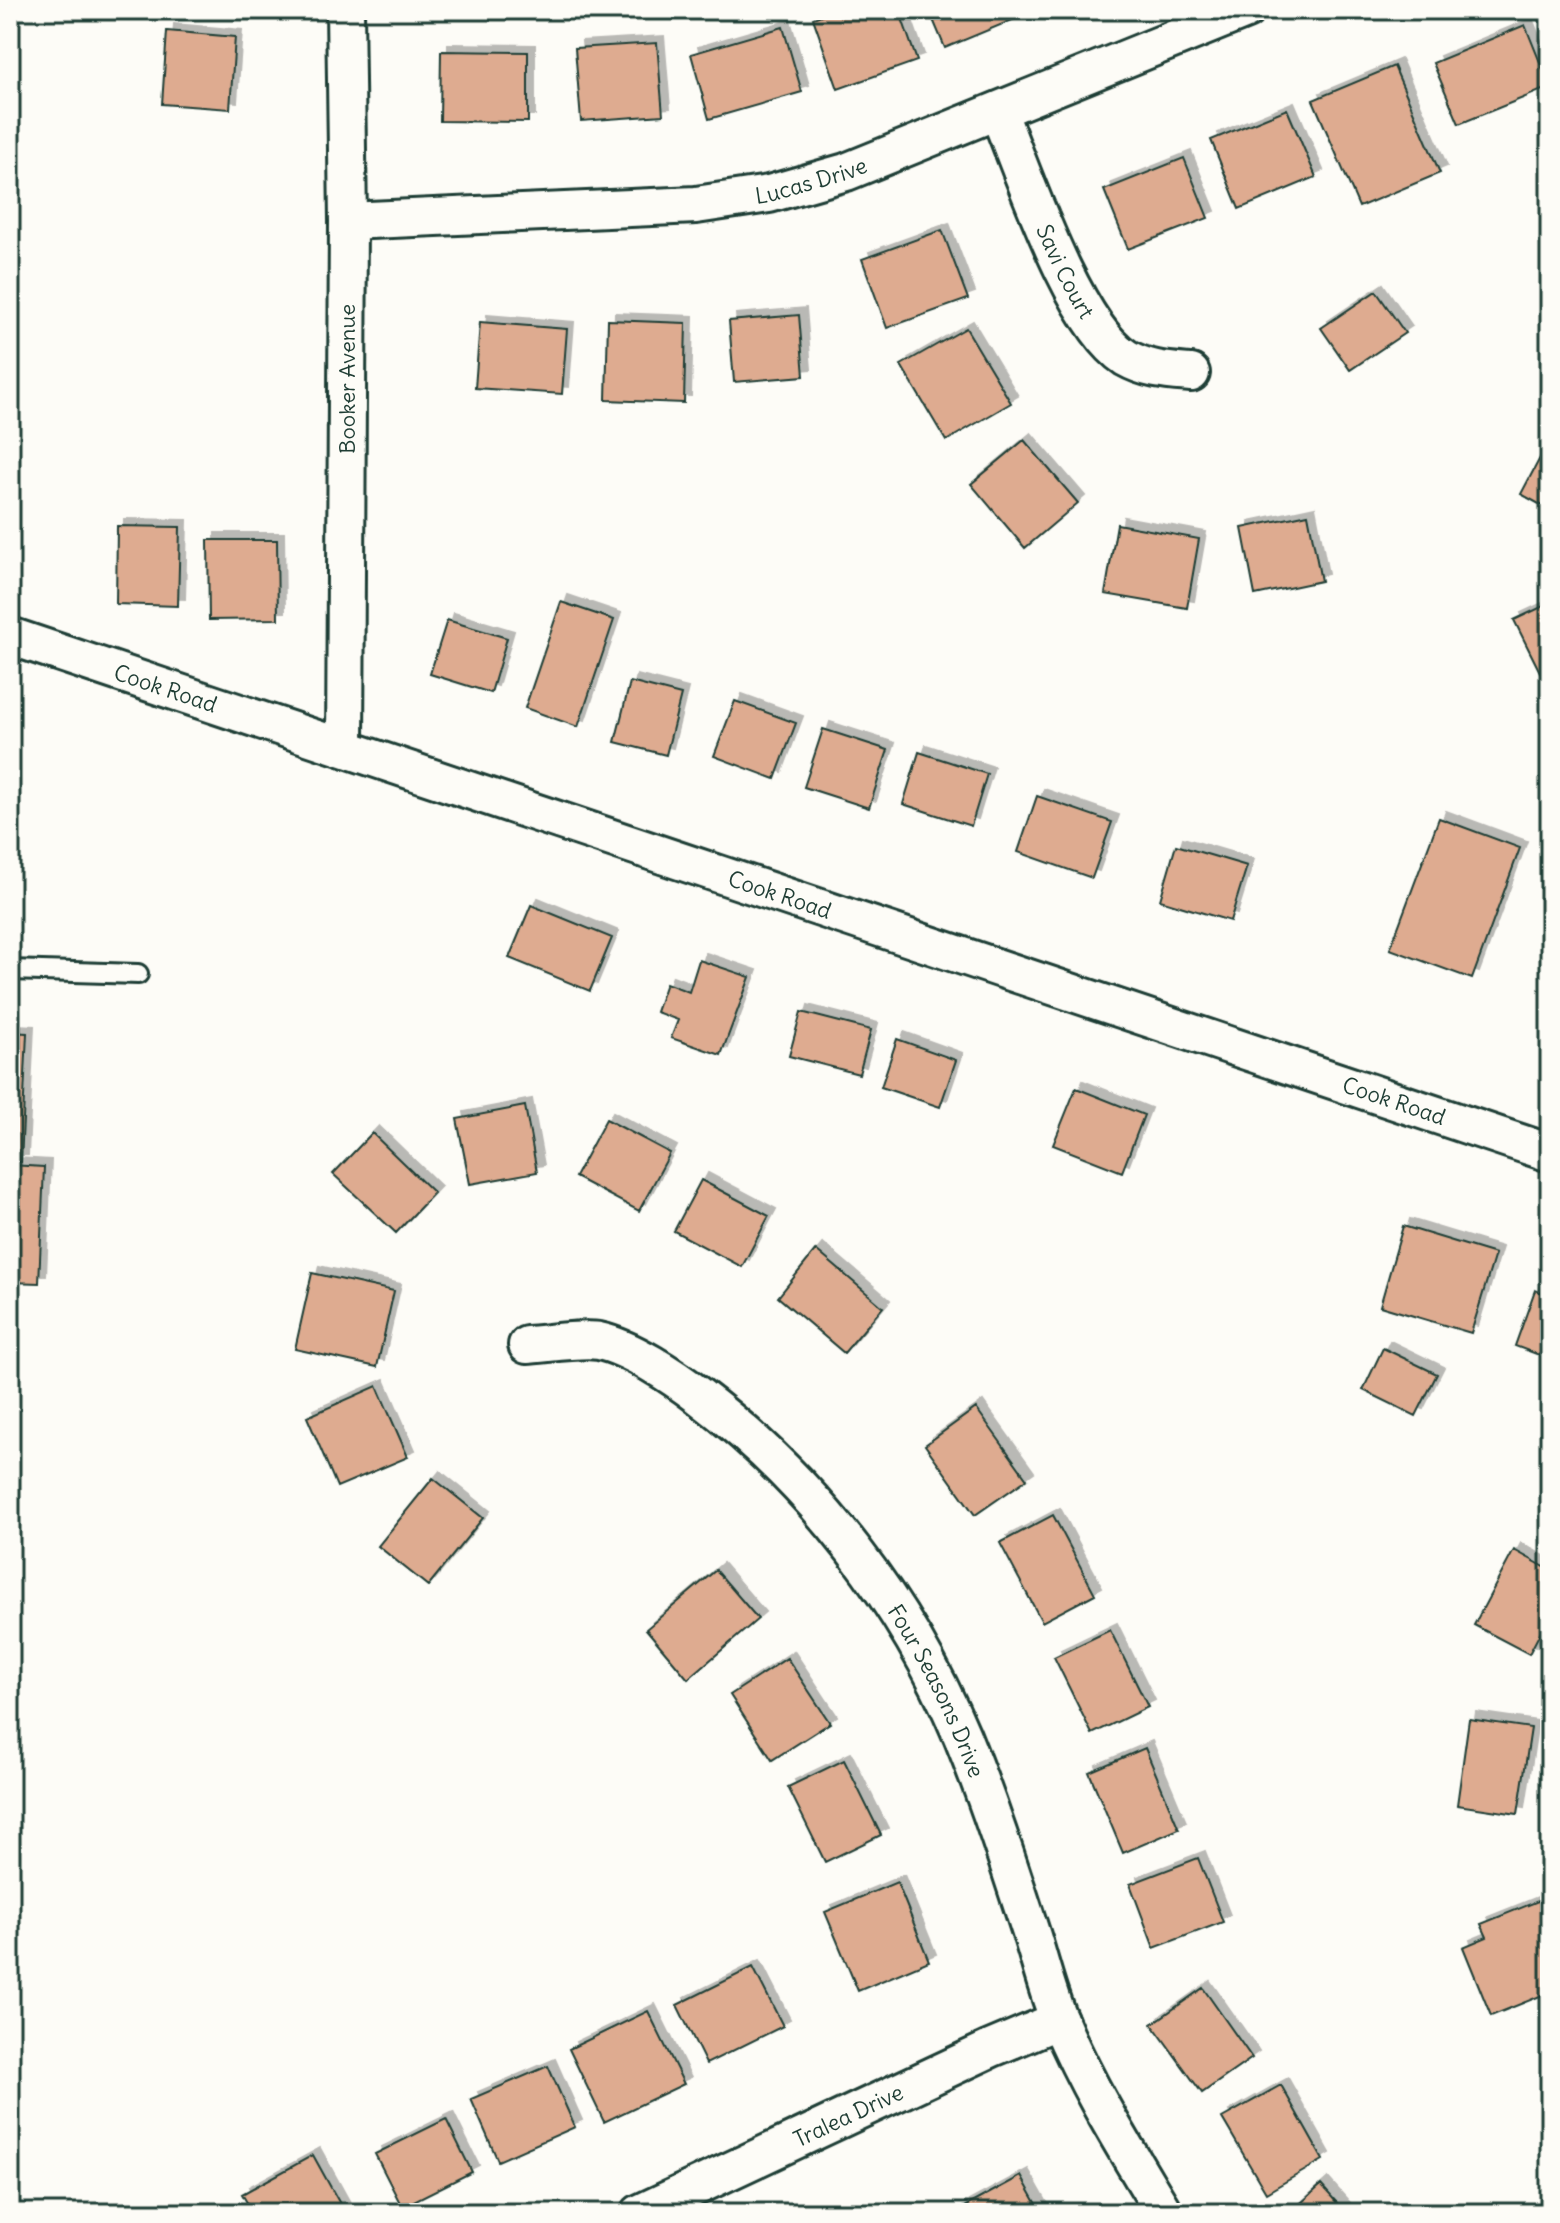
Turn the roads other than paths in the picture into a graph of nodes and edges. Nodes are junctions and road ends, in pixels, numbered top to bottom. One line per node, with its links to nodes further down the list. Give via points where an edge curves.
1 (345, 10): 4 (street, Booker Avenue)
2 (1246, 10): 3 (street, Lucas Drive)
3 (998, 111): 4 (street, Lucas Drive, via 846,172 769,194 696,205); 5 (street, Savi Court, via 1066,276 1104,340 1154,370)
4 (348, 221): 7 (street, Booker Avenue)
5 (1191, 373)
6 (10, 636): 7 (street, Cook Road)
7 (345, 747): 10 (street, Cook Road)
8 (10, 970): 9 (lane)
9 (138, 974)
10 (1550, 1153)
11 (527, 1345): 12 (street, Four Seasons Drive, via 598,1341 681,1382 746,1431 875,1577 961,1734 996,1823)
12 (1059, 2020): 13 (street, Tralea Drive); 14 (street, Four Seasons Drive, via 1099,2102)
13 (640, 2213)
14 (1164, 2213)

